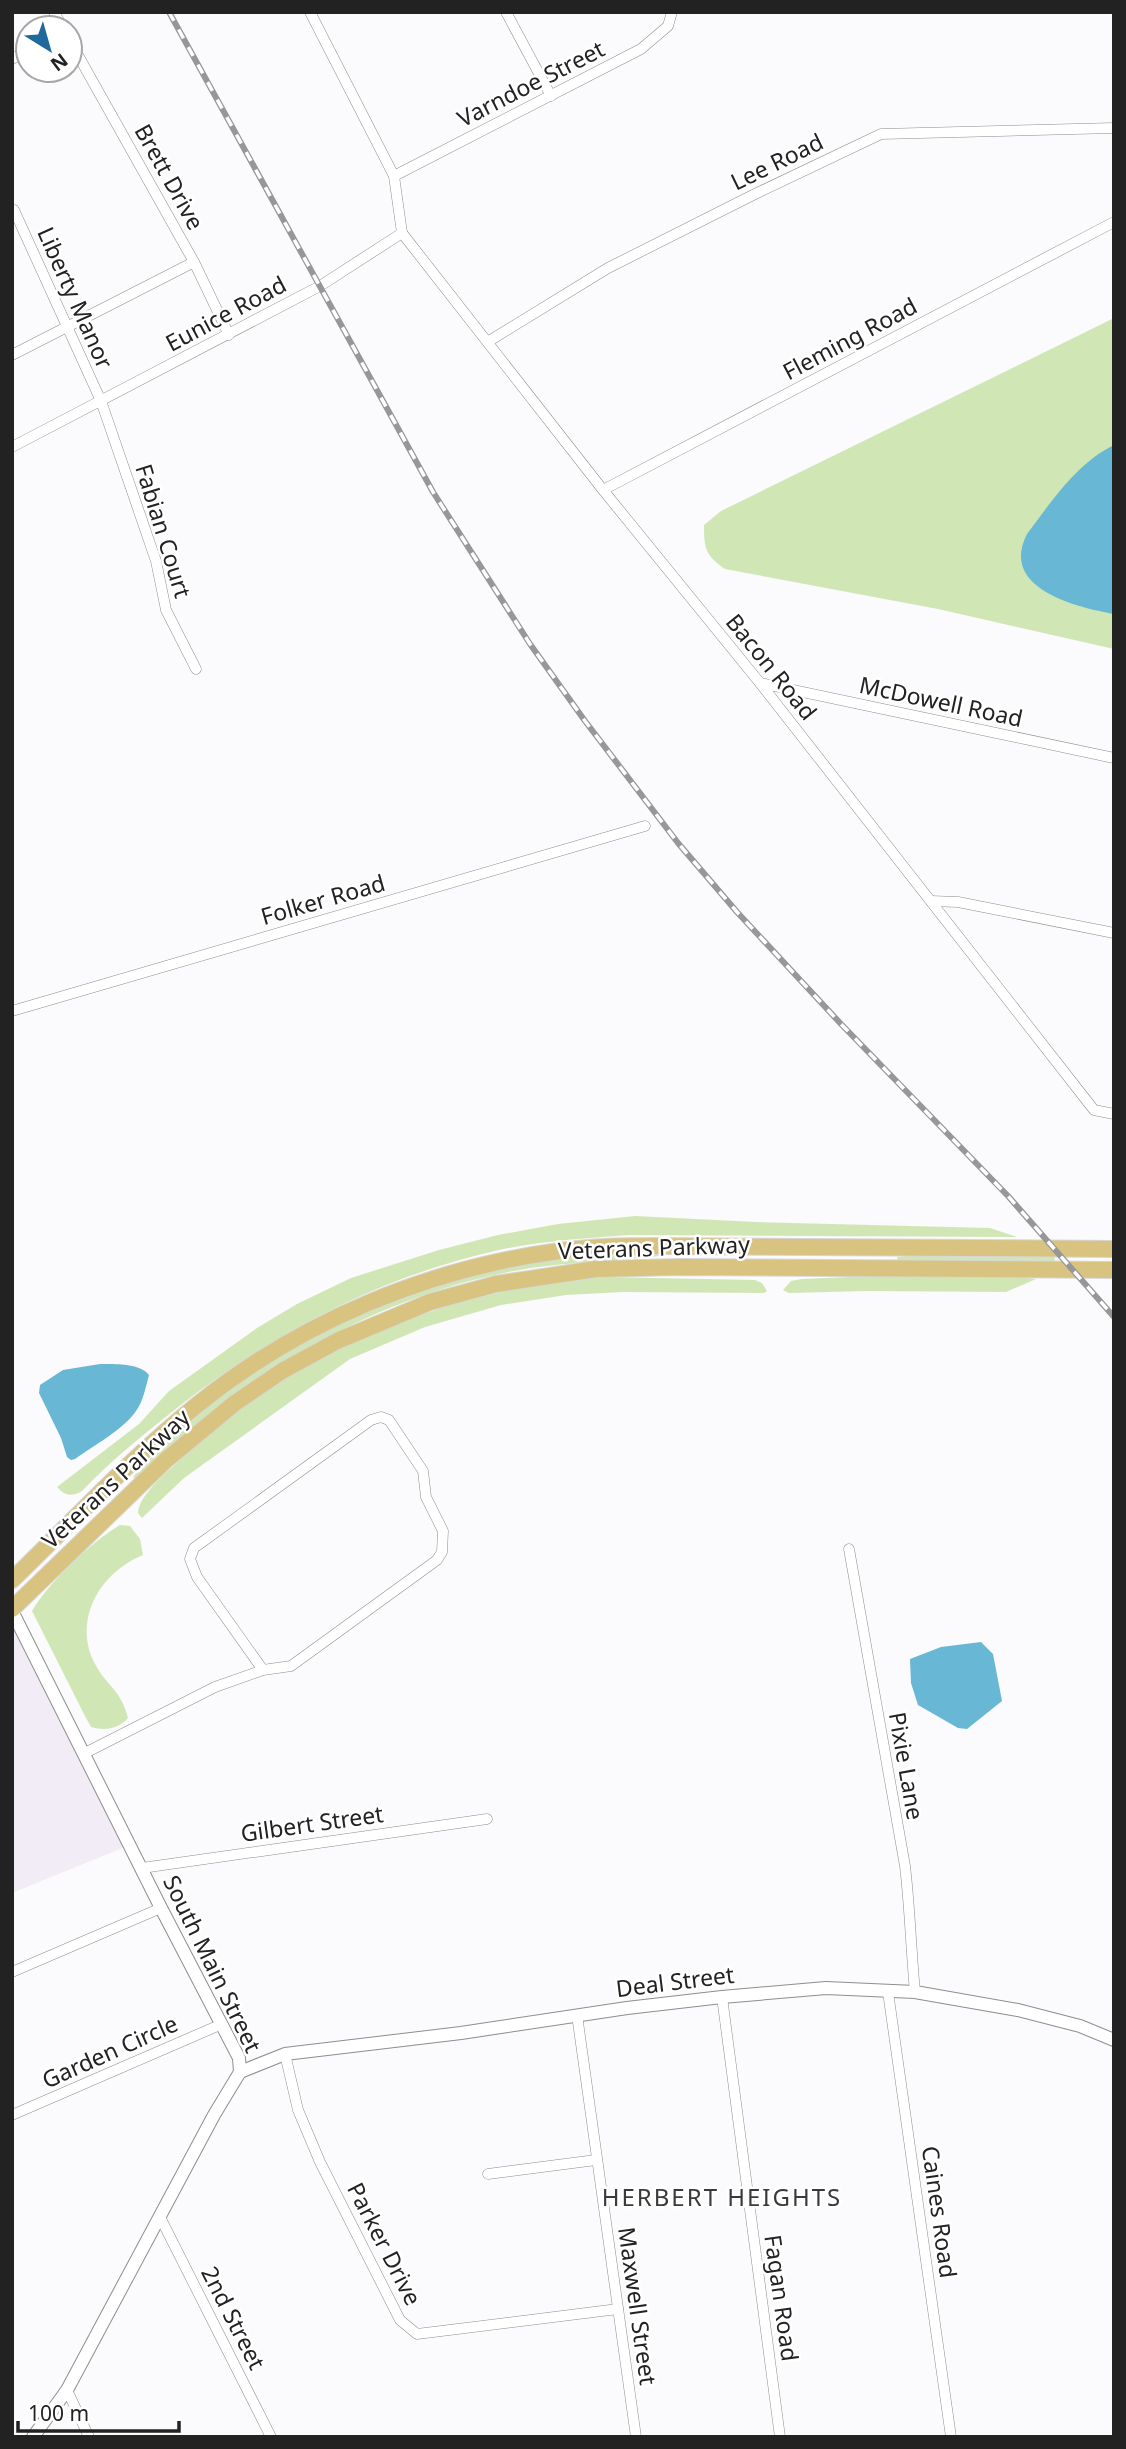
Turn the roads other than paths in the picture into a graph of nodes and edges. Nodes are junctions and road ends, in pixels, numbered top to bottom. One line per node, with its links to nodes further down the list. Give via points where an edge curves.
1 (310, 12): 7 (street)
2 (506, 12): 5 (street)
3 (672, 12): 5 (street, Varndoe Street, via 668,26 641,49)
4 (84, 66): 11 (street, Brett Drive)
5 (551, 96): 7 (street, Varndoe Street)
6 (1114, 128): 14 (street, Lee Road, via 881,134 608,268)
7 (394, 176): 10 (street)
8 (14, 210): 12 (street, Liberty Manor)
9 (1114, 222): 18 (street, Fleming Road)
10 (402, 233): 13 (street, Eunice Road, via 320,286); 14 (street, Bacon Road)
11 (194, 262): 12 (street); 13 (street, Brett Drive)
12 (68, 328): 15 (street); 16 (street, Liberty Manor)
13 (229, 335): 16 (street, Eunice Road)
14 (488, 341): 18 (street, Bacon Road)
15 (12, 355)
16 (101, 401): 17 (street, Eunice Road); 19 (street, Fabian Court, via 156,561 166,610)
17 (12, 447)
18 (603, 490): 20 (street, Bacon Road)
19 (196, 669)
20 (760, 683): 21 (street, McDowell Road); 23 (street, Bacon Road)
21 (1114, 758)
22 (645, 826): 25 (street, Folker Road)
23 (930, 901): 24 (street, via 958,902); 26 (street, Bacon Road, via 1094,1110)
24 (1114, 933)
25 (12, 1011)
26 (1114, 1114)
27 (1114, 1249): 30 (main road, Veterans Parkway, via 594,1247 525,1256 446,1275 327,1322 239,1374 159,1438)
28 (1114, 1270): 31 (main road, Veterans Parkway, via 596,1269 529,1277 452,1296 337,1341 235,1403 173,1454)
29 (849, 1549): 39 (street, Pixie Lane, via 905,1866)
30 (12, 1580)
31 (12, 1610): 33 (street, South Main Street)
32 (263, 1670): 32 (street, via 290,1666 442,1552 443,1531 426,1497 423,1471 389,1420 371,1420 194,1548 190,1559 197,1577); 33 (street, via 215,1687)
33 (85, 1753): 35 (street, South Main Street)
34 (487, 1819): 35 (street, Gilbert Street)
35 (142, 1868): 36 (street, South Main Street)
36 (161, 1908): 37 (street); 42 (street, South Main Street)
37 (12, 1972)
38 (888, 1992): 39 (street, Deal Street); 40 (street, Deal Street, via 826,1988); 57 (street, Caines Road)
39 (915, 1992): 43 (street, Deal Street, via 1018,2010)
40 (722, 1997): 41 (street, Deal Street); 56 (street, Fagan Road)
41 (577, 2015): 44 (street, Deal Street); 47 (street, Maxwell Street)
42 (222, 2024): 45 (street, South Main Street, via 239,2058); 46 (street, Garden Circle)
43 (1114, 2040)
44 (285, 2054): 45 (street, Deal Street); 50 (street, Parker Drive, via 298,2110 320,2162 400,2320 417,2334)
45 (240, 2072): 49 (street, South Main Street)
46 (12, 2115)
47 (596, 2160): 48 (street); 50 (street, Maxwell Street)
48 (488, 2174)
49 (160, 2217): 51 (street, South Main Street); 54 (street, 2nd Street)
50 (618, 2309): 55 (street, Maxwell Street)
51 (66, 2390): 52 (street, South Main Street); 53 (street)
52 (33, 2437)
53 (89, 2437)
54 (271, 2437)
55 (636, 2437)
56 (780, 2437)
57 (951, 2437)

